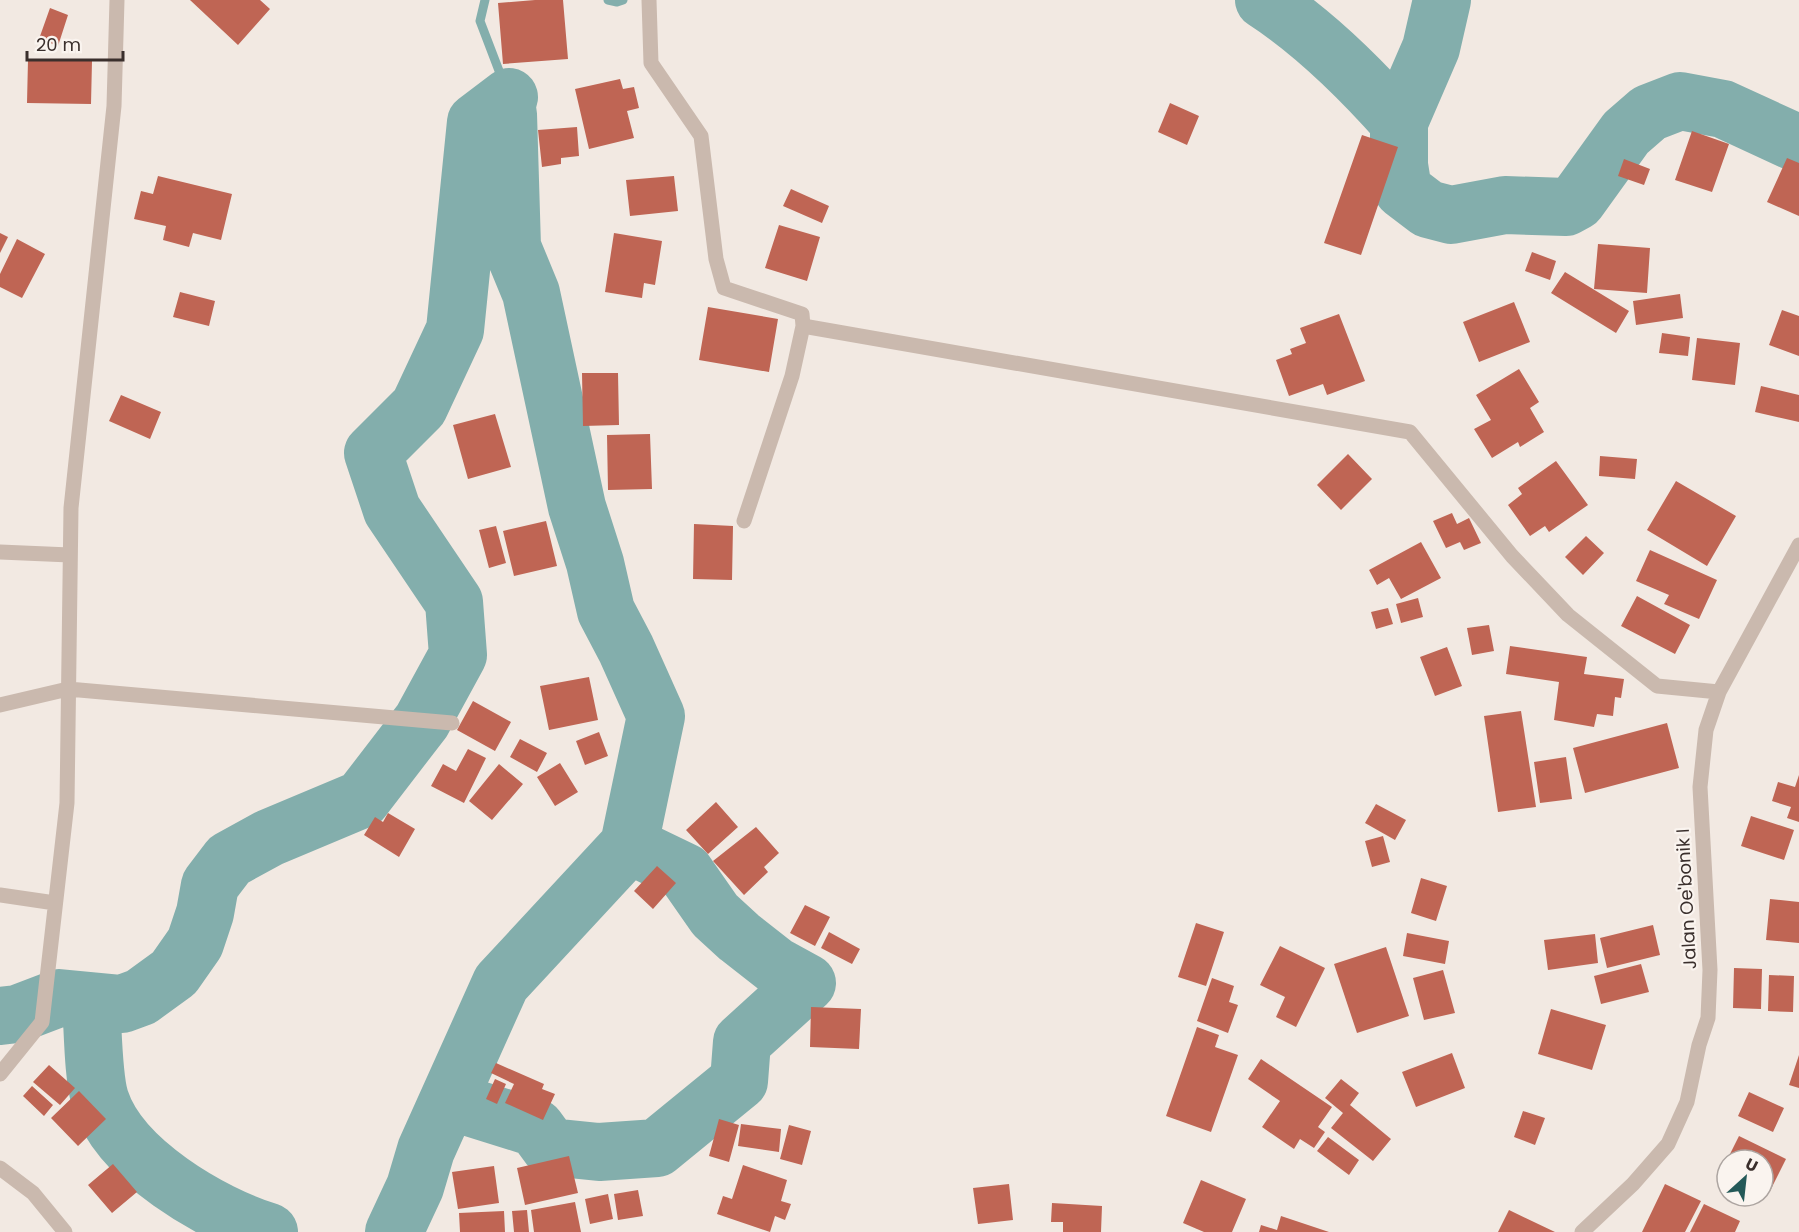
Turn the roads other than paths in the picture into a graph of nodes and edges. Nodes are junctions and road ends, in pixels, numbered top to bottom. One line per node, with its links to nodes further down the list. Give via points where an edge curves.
1 (117, 0): 7 (street, via 114,106 71,508)
2 (649, 0): 3 (street, via 651,63 701,136 716,260 724,288 802,314)
3 (804, 326): 4 (street, via 792,376); 9 (street, via 1410,432 1512,556 1568,615 1657,686)
4 (744, 521)
5 (1799, 545): 9 (street, Jalan Oe'bonik I)
6 (0, 552): 7 (street)
7 (70, 555): 8 (street)
8 (68, 689): 10 (street); 11 (street); 13 (street, via 67,803)
9 (1719, 692): 17 (street, Jalan Oe'bonik I, via 1706,730 1700,787 1710,970 1708,1018 1688,1102 1668,1144)
10 (0, 705)
11 (452, 723)
12 (0, 895): 13 (street)
13 (56, 903): 14 (street, via 42,1022)
14 (0, 1074)
15 (0, 1168): 16 (street, via 33,1193)
16 (65, 1232)
17 (1582, 1232)

